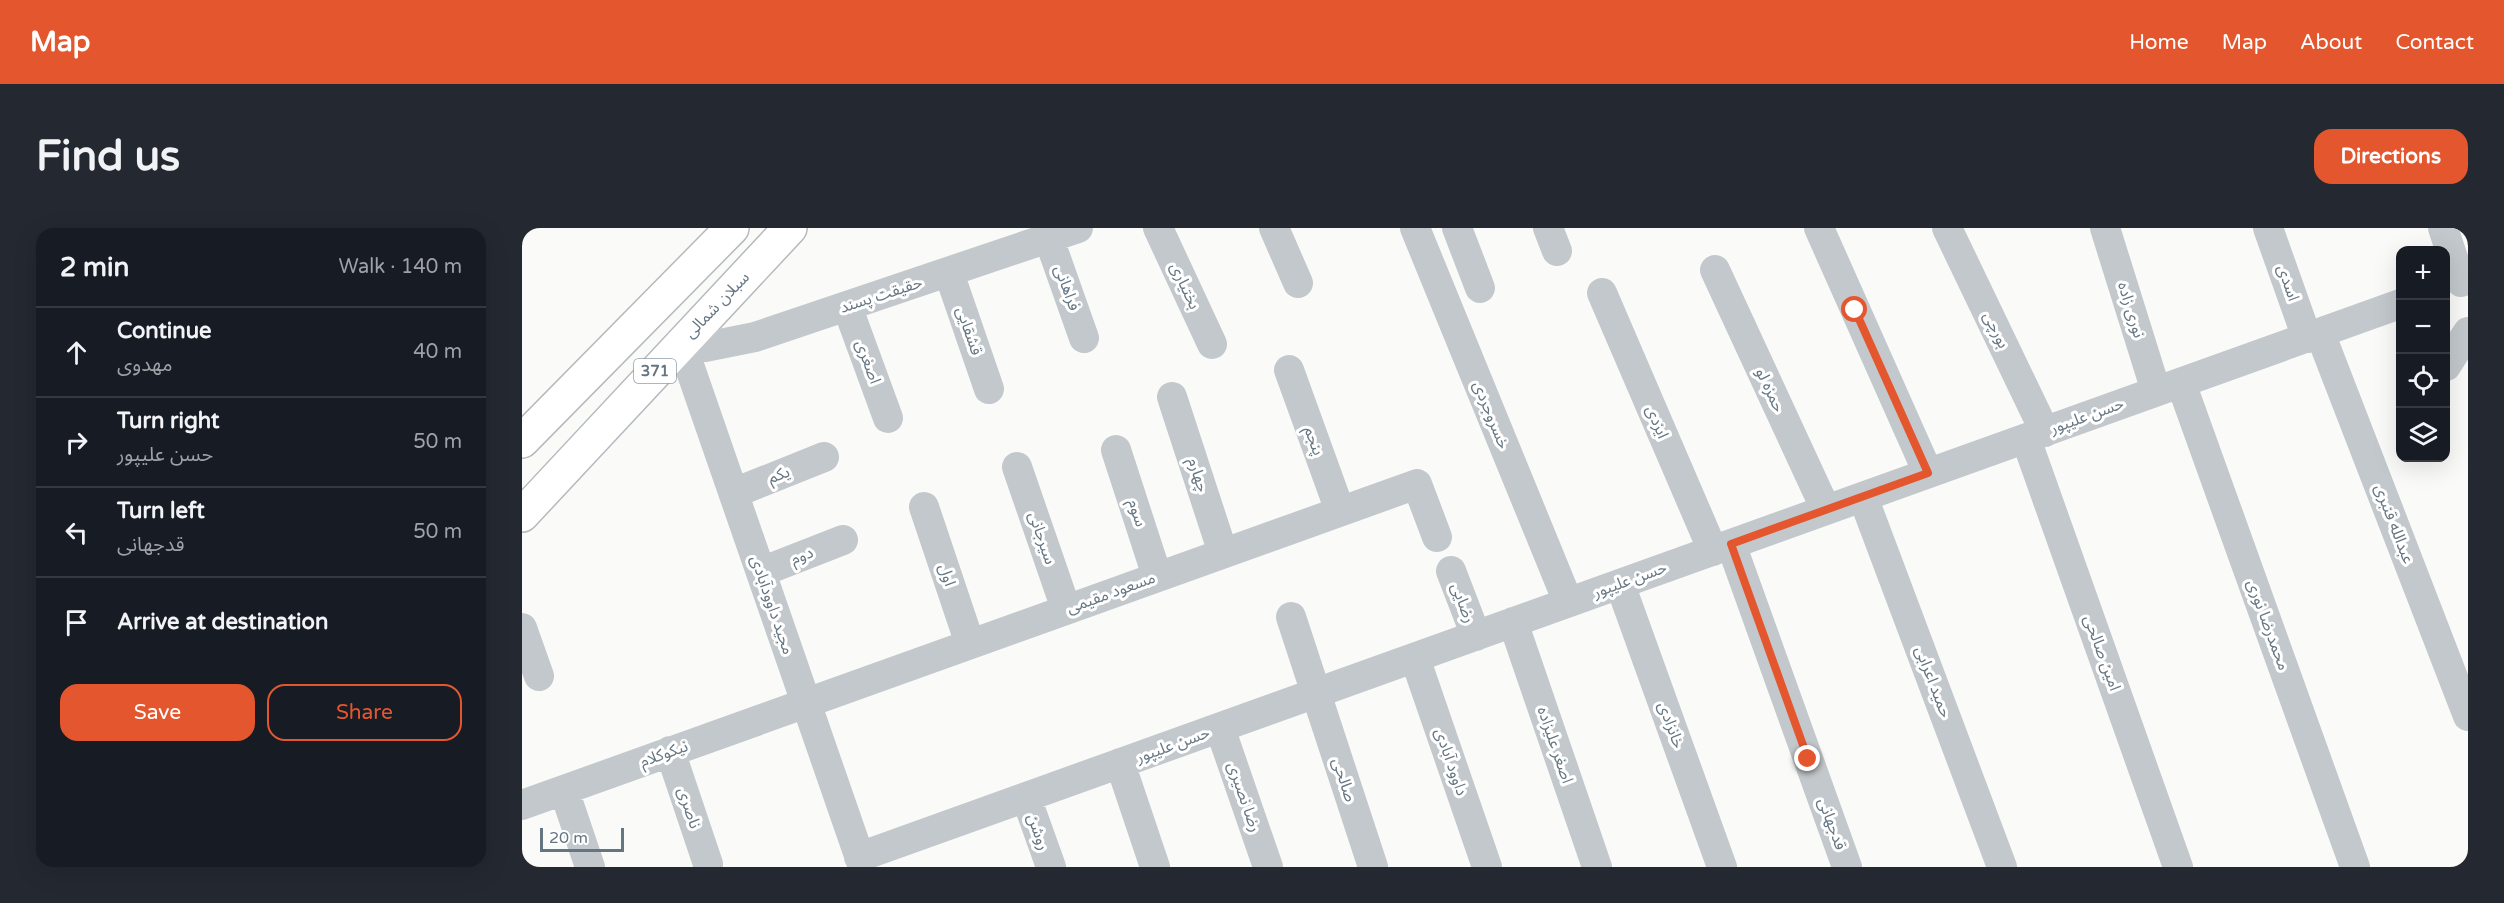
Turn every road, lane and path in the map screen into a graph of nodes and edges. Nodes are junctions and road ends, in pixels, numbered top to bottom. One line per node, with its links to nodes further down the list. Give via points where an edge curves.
1 (732, 228): 14 (main road); 35 (main road, 371)
2 (790, 228): 14 (main road, سبلان شمالی / 371)
3 (1078, 228): 13 (street, حقیقت پسند)
4 (1158, 228): 27 (street, بختیاری)
5 (1274, 228): 17 (street)
6 (1415, 228): 54 (street, خسروجردی)
7 (1457, 228): 19 (street)
8 (1819, 228): 39 (street)
9 (1947, 228): 34 (street, بورچی)
10 (2105, 228): 30 (street, نوری زاده)
11 (2268, 228): 24 (street, اسدی)
12 (2443, 228): 18 (street)
13 (1049, 239): 16 (street, حقیقت پسند); 25 (street, فراهانی)
14 (758, 262): 26 (main road, سبلان شمالی / 371)
15 (1715, 270): 43 (street, حمزه لو)
16 (949, 273): 22 (street, حقیقت پسند); 31 (street, قشقایی)
17 (1298, 283)
18 (2458, 283)
19 (1480, 288)
20 (1602, 293): 48 (street, ایزدی)
21 (2396, 305): 24 (street, حسن علیپور)
22 (847, 306): 26 (street, حقیقت پسند, via 755,337 705,348); 33 (street, اصغری)
23 (2468, 332): 28 (street)
24 (2313, 335): 30 (street, حسن علیپور); 65 (street, عبدالله قنبری)
25 (1084, 338)
26 (681, 342): 40 (street, مجید داوودآبادی); 45 (main road, سبلان شمالی / 371)
27 (1212, 344)
28 (2450, 359)
29 (1289, 370): 44 (street, پنجم)
30 (2169, 387): 34 (street, حسن علیپور); 85 (street, محمدرضا نوری)
31 (989, 389)
32 (1172, 398): 49 (street, چهارم)
33 (888, 418)
34 (2035, 435): 39 (street, حسن علیپور); 84 (street, امین صالحی)
35 (522, 441)
36 (1116, 450): 52 (street, سوم)
37 (824, 457): 40 (street, یکم)
38 (1017, 467): 55 (street, سیرجانی)
39 (1928, 473): 41 (street, حسن علیپور)
40 (734, 493): 51 (street, مجید داوودآبادی)
41 (1863, 497): 43 (street, حسن علیپور); 83 (street, حمید اعرابی)
42 (924, 507): 60 (street, اول)
43 (1826, 510): 48 (street, حسن علیپور)
44 (1340, 511): 46 (street, مسعود مقیمی, via 1417,484); 49 (street, مسعود مقیمی)
45 (522, 515)
46 (1437, 537)
47 (843, 540): 51 (street, دوم)
48 (1722, 548): 53 (street, حسن علیپور); 82 (street, قدجهانی)
49 (1223, 553): 52 (street, مسعود مقیمی)
50 (1451, 571): 59 (street, رضایی)
51 (761, 572): 64 (street, مجید داوودآبادی)
52 (1157, 576): 55 (street, مسعود مقیمی)
53 (1620, 584): 54 (street, حسن علیپور); 81 (street, خانزادی)
54 (1568, 603): 57 (street, حسن علیپور)
55 (1066, 609): 60 (street, مسعود مقیمی)
56 (1291, 617): 63 (street, صالحی)
57 (1513, 622): 59 (street, حسن علیپور); 80 (street, اصغر علیزاده)
58 (522, 628): 62 (street)
59 (1476, 636): 61 (street, حسن علیپور)
60 (970, 644): 64 (street, مسعود مقیمی)
61 (1415, 658): 63 (street, حسن علیپور); 79 (street, داوود آبادی)
62 (539, 676)
63 (1316, 693): 66 (street, حسن علیپور); 78 (street, صالحی)
64 (806, 702): 67 (street, نیکوکلام); 72 (street, مجید داوودآبادی)
65 (2468, 716)
66 (1220, 728): 68 (street, حسن علیپور); 77 (street, رضا نصیری)
67 (670, 752): 69 (street, نیکوکلام); 73 (street, ناصری)
68 (1120, 763): 70 (street, حسن علیپور); 76 (street)
69 (564, 789): 71 (street, نیکوکلام); 74 (street)
70 (1026, 797): 72 (street, حسن علیپور); 75 (street, روشن)
71 (522, 805)
72 (861, 862)
73 (708, 864)
74 (590, 867)
75 (1051, 867)
76 (1155, 867)
77 (1268, 867)
78 (1373, 867)
79 (1487, 867)
80 (1597, 867)
81 (1722, 867)
82 (1847, 867)
83 (2002, 867)
84 (2178, 867)
85 (2355, 867)

